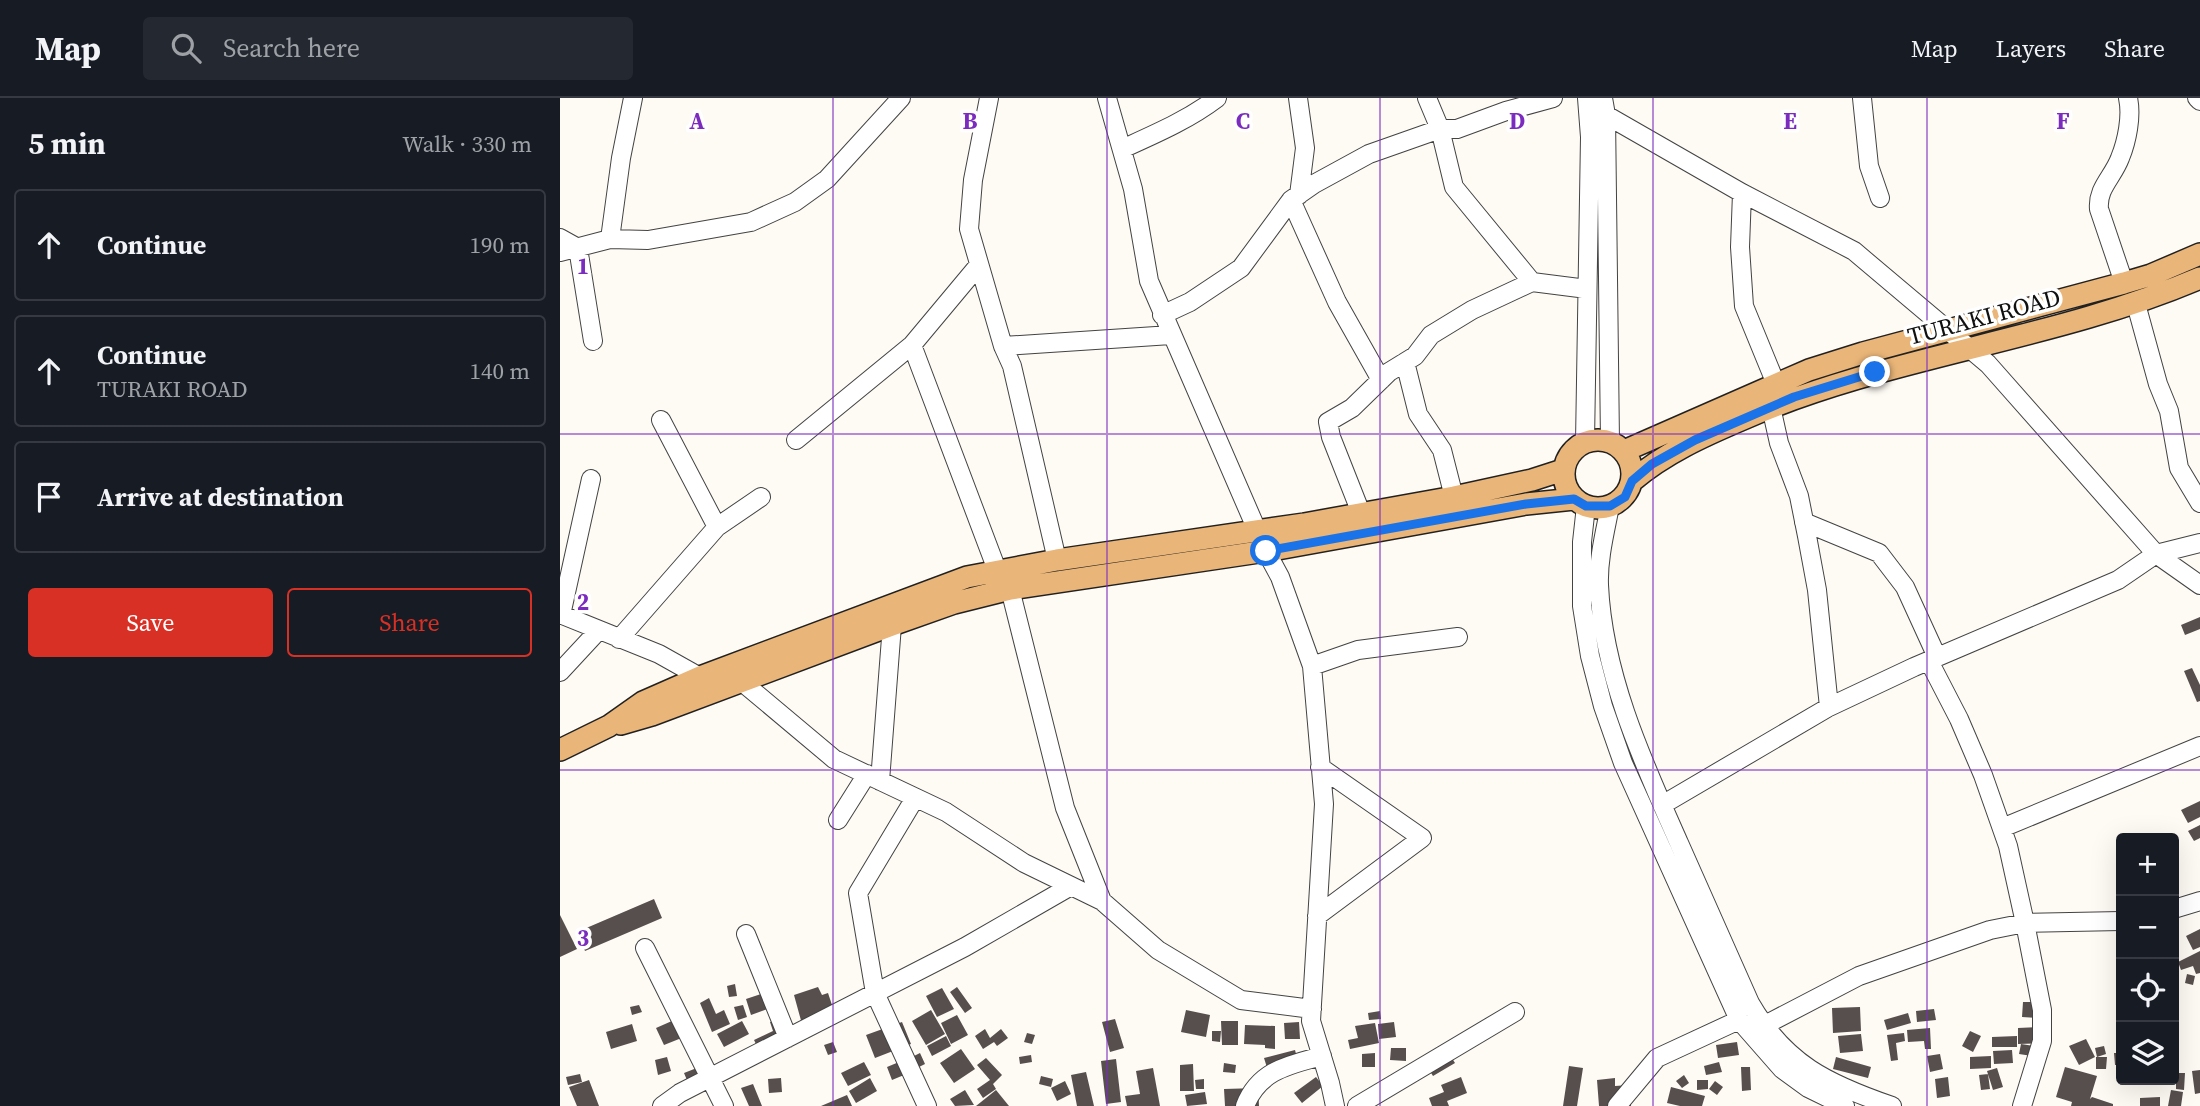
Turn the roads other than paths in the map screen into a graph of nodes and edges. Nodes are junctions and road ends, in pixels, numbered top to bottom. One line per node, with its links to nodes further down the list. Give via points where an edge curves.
1 (633, 98): 19 (street)
2 (901, 98): 19 (street, via 827,179 795,202 751,222 648,240)
3 (989, 98): 23 (street, via 969,229)
4 (1107, 98): 14 (street)
5 (1217, 98): 14 (street, via 1199,112)
6 (1298, 98): 16 (street, via 1305,148)
7 (1427, 98): 13 (street)
8 (1553, 98): 13 (street, via 1457,129)
9 (1587, 98): 27 (street)
10 (1862, 98): 17 (street, via 1868,166)
11 (2128, 98): 26 (street, via 2119,160 2098,200)
12 (1605, 107): 15 (street); 43 (street)
13 (1440, 129): 16 (street, via 1368,155); 25 (street, via 1454,187)
14 (1122, 149): 29 (street, via 1149,281)
15 (1742, 193): 30 (street, via 1854,251); 38 (street, via 1744,306)
16 (1295, 198): 29 (street, via 1241,268); 37 (street, via 1337,302)
17 (1880, 198)
18 (560, 239): 20 (street)
19 (610, 239): 20 (street)
20 (578, 248): 21 (street); 32 (street)
21 (560, 252)
22 (2200, 254): 26 (main road)
23 (978, 266): 33 (street); 34 (street)
24 (2200, 278): 28 (main road, TURAKI ROAD)
25 (1532, 282): 27 (street); 36 (street, via 1431,335)
26 (2124, 283): 30 (main road)
27 (1587, 289): 42 (street)
28 (2136, 304): 35 (main road, TURAKI ROAD); 50 (street, via 2169,411 2179,468)
29 (1162, 315): 31 (street)
30 (1950, 330): 35 (street); 38 (main road, via 1830,363)
31 (1171, 335): 34 (street); 55 (street)
32 (593, 341)
33 (912, 345): 41 (street); 60 (street)
34 (1003, 346): 59 (street, via 1012,366)
35 (1972, 349): 39 (main road, TURAKI ROAD, via 1875,372); 58 (street)
36 (1405, 362): 37 (street); 48 (street, via 1418,414 1442,450)
37 (1381, 380): 52 (street, via 1352,408 1328,422)
38 (1776, 384): 43 (main road)
39 (1771, 407): 46 (main road, TURAKI ROAD, via 1695,440); 53 (street)
40 (661, 420): 54 (street)
41 (796, 440)
42 (1585, 442): 43 (main road, via 1598,439); 44 (main road, via 1570,453)
43 (1617, 446): 46 (main road, via 1632,465)
44 (1563, 470): 48 (main road); 49 (main road, via 1565,486)
45 (591, 479): 63 (street)
46 (1632, 481): 51 (main road, via 1625,497)
47 (761, 497): 54 (street)
48 (1454, 497): 52 (main road)
49 (1580, 503): 51 (main road); 57 (main road, via 1526,504); 95 (street, via 1582,606 1602,706 1623,763)
50 (2200, 503)
51 (1610, 506): 80 (street, via 1599,582 1602,620 1635,740)
52 (1361, 513): 55 (main road)
53 (1804, 522): 68 (street, via 1879,554 1905,587); 73 (street, via 1817,590)
54 (717, 527): 67 (street)
55 (1258, 530): 57 (street); 59 (main road)
56 (2200, 543): 58 (street)
57 (1266, 551): 62 (main road); 69 (street, via 1280,577)
58 (2157, 554): 61 (street); 68 (street, via 2118,580)
59 (1057, 560): 60 (main road)
60 (997, 570): 71 (main road, via 937,587)
61 (2199, 583)
62 (1010, 589): 64 (main road); 84 (street, via 1065,808)
63 (560, 615): 65 (street)
64 (892, 625): 72 (main road); 78 (street)
65 (598, 631): 67 (street); 70 (street)
66 (1458, 637): 69 (street, via 1358,650)
67 (619, 639): 71 (street)
68 (1933, 659): 73 (street); 82 (street)
69 (1311, 666): 77 (street)
70 (560, 673)
71 (700, 677): 74 (main road, via 643,702)
72 (741, 681): 74 (main road, via 630,723); 78 (street, via 834,759)
73 (1829, 707): 80 (street)
74 (609, 726): 76 (main road)
75 (2200, 746): 82 (street)
76 (560, 750)
77 (1320, 767): 87 (street, via 1324,804); 87 (street, via 1422,838)
78 (873, 778): 79 (street); 81 (street)
79 (915, 798): 83 (street); 92 (street, via 858,892)
80 (1662, 805): 96 (street)
81 (838, 820)
82 (2002, 828): 89 (street)
83 (1071, 886): 84 (street); 92 (street)
84 (1102, 901): 93 (street, via 1158,950 1241,1000)
85 (2199, 904): 86 (street)
86 (2179, 908)
87 (1317, 916): 93 (street)
88 (2116, 921): 89 (street)
89 (2025, 923): 96 (street, via 1990,929 1859,976); 109 (street, via 2042,1010 2042,1041)
90 (746, 934): 97 (street)
91 (645, 948): 99 (street)
92 (875, 993): 97 (street); 102 (street)
93 (1312, 1009): 98 (street)
94 (1515, 1012): 105 (street)
95 (1739, 1020): 106 (street, via 1657,1058); 107 (street, via 1782,1069)
96 (1763, 1026): 108 (street, via 1806,1067 1857,1094)
97 (788, 1038): 99 (street)
98 (1322, 1056): 103 (street, via 1261,1079); 104 (street)
99 (710, 1078): 100 (street); 101 (street)
100 (662, 1106)
101 (724, 1106)
102 (927, 1106)
103 (1245, 1106)
104 (1335, 1106)
105 (1357, 1106)
106 (1617, 1106)
107 (1845, 1106)
108 (1892, 1106)
109 (2022, 1106)

